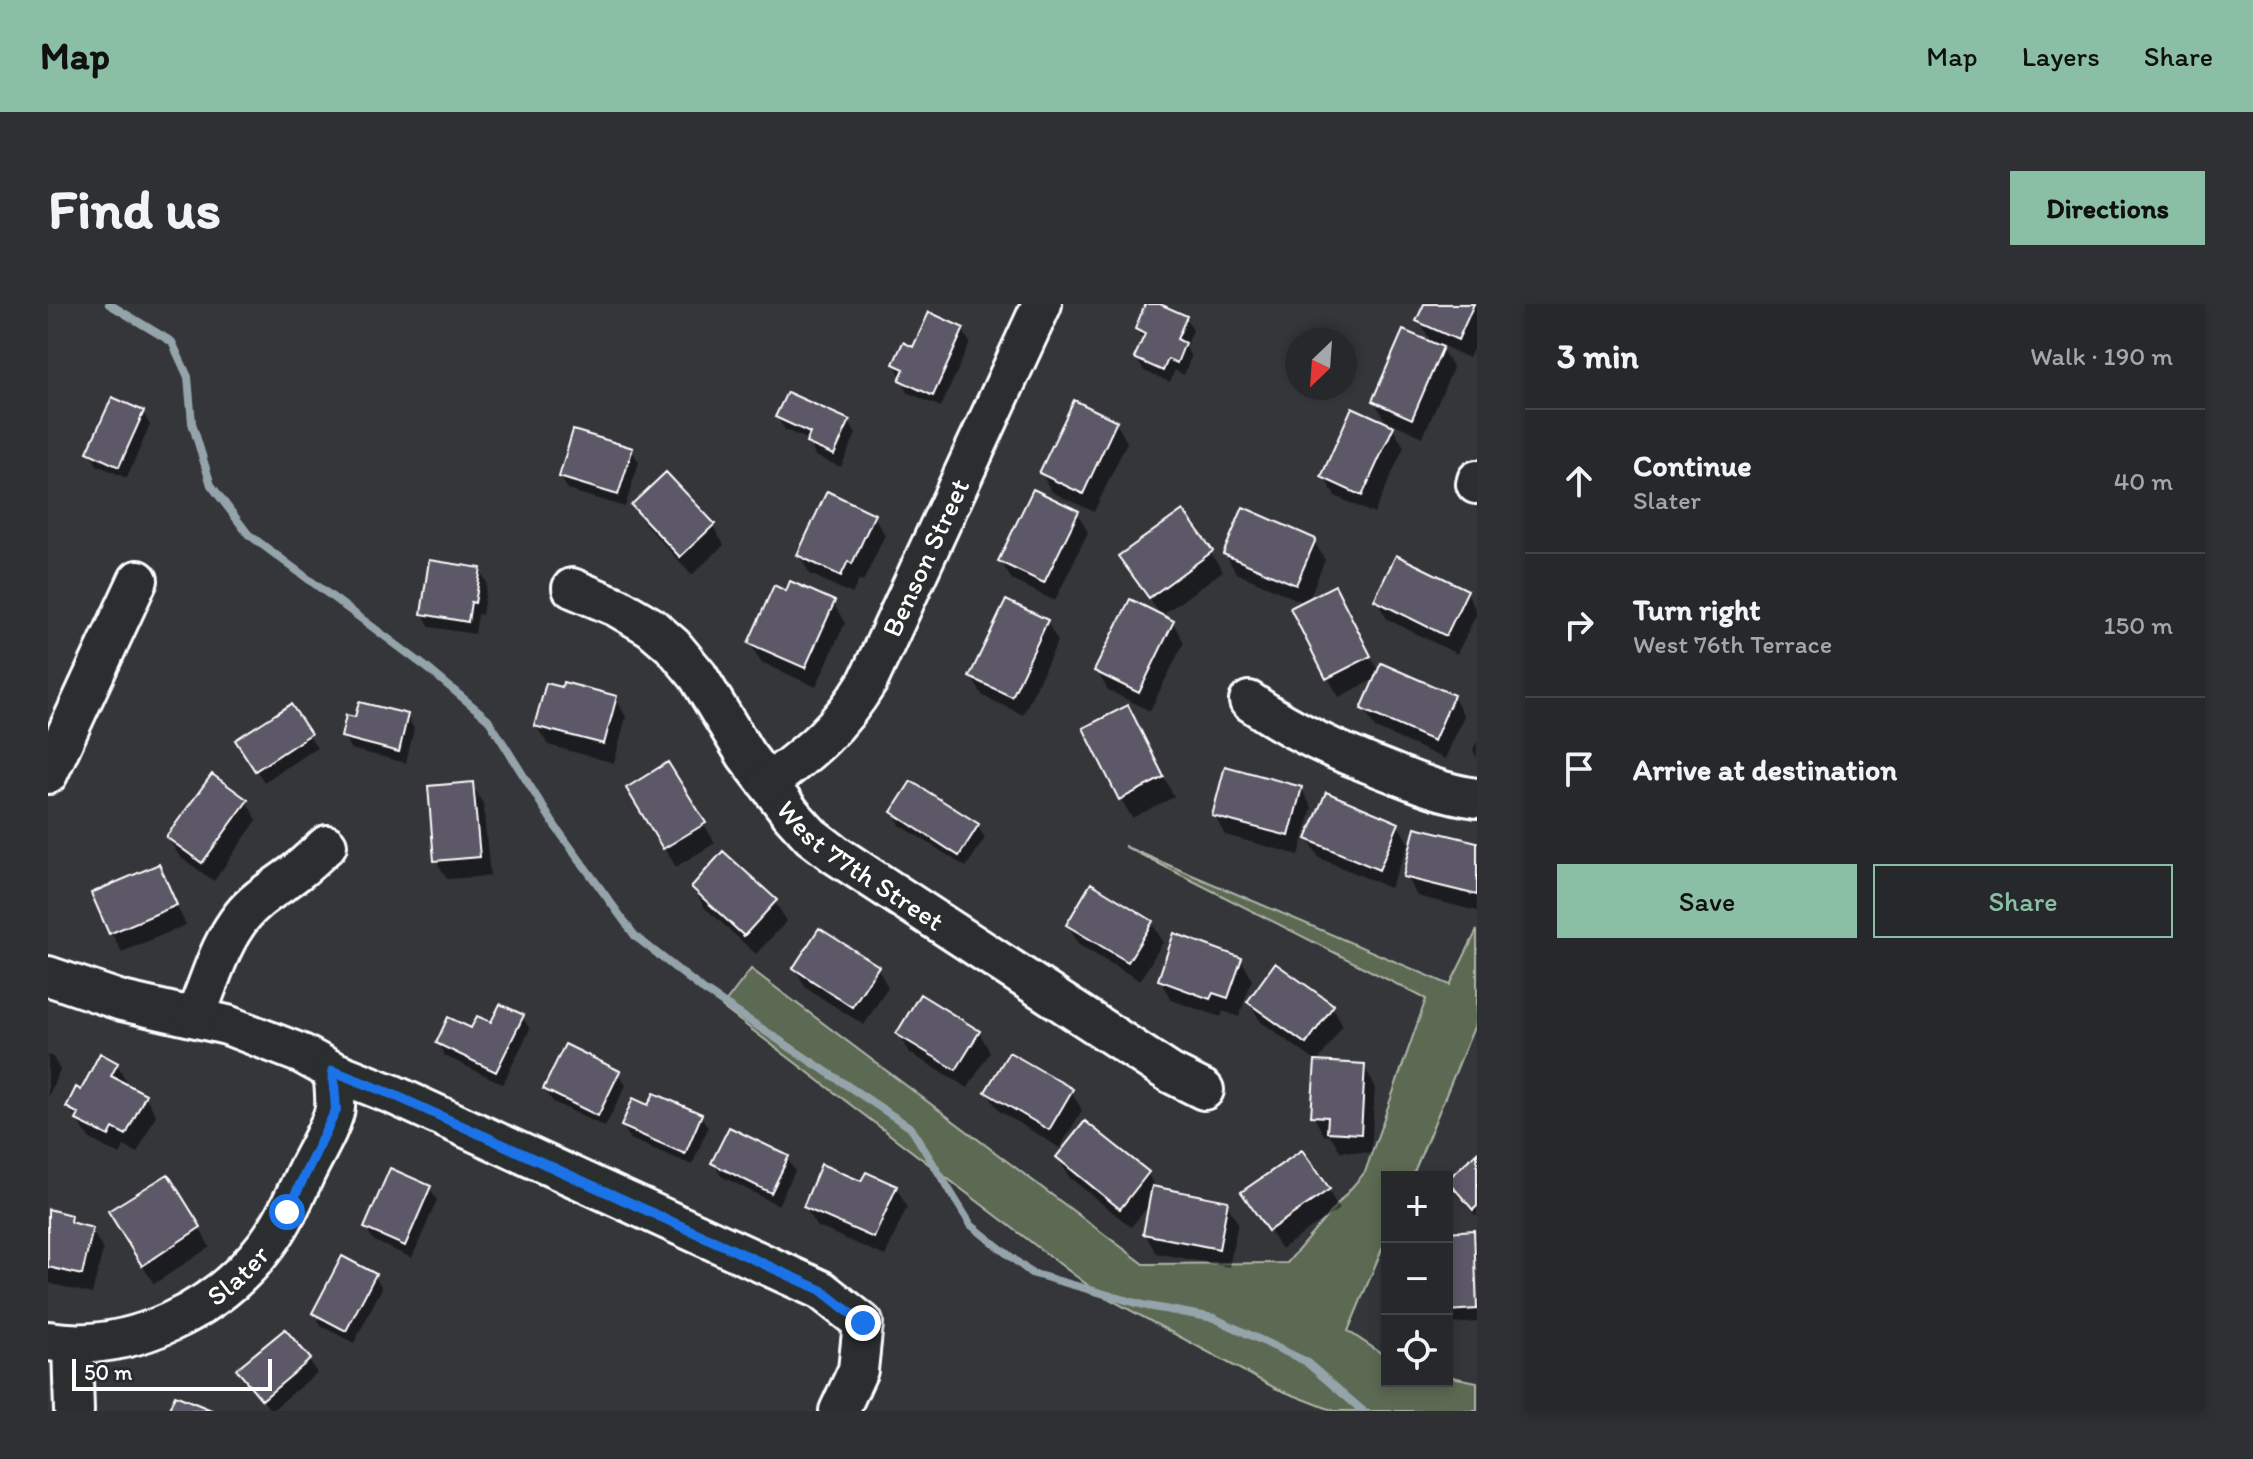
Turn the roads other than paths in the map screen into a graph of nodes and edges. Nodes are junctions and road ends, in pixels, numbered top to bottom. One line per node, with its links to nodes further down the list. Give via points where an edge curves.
1 (1042, 304): 7 (street, Benson Street, via 868,681 817,747)
2 (138, 580): 5 (street)
3 (572, 588): 7 (street, West 77th Street, via 617,607 673,646)
4 (1249, 701): 8 (street, via 1335,750 1416,782)
5 (59, 722): 6 (street)
6 (48, 774)
7 (768, 783): 13 (street, West 77th Street, via 811,836 836,855)
8 (1477, 798)
9 (327, 845): 11 (street, via 242,916 220,951)
10 (48, 976): 11 (street, via 122,1001)
11 (195, 1016): 12 (street, via 277,1044)
12 (333, 1071): 14 (street, Slater, via 336,1110 287,1212 238,1278 173,1321 119,1339); 16 (street, via 821,1290 863,1323 858,1370)
13 (1204, 1090)
14 (60, 1343): 15 (street)
15 (74, 1411)
16 (839, 1411)

